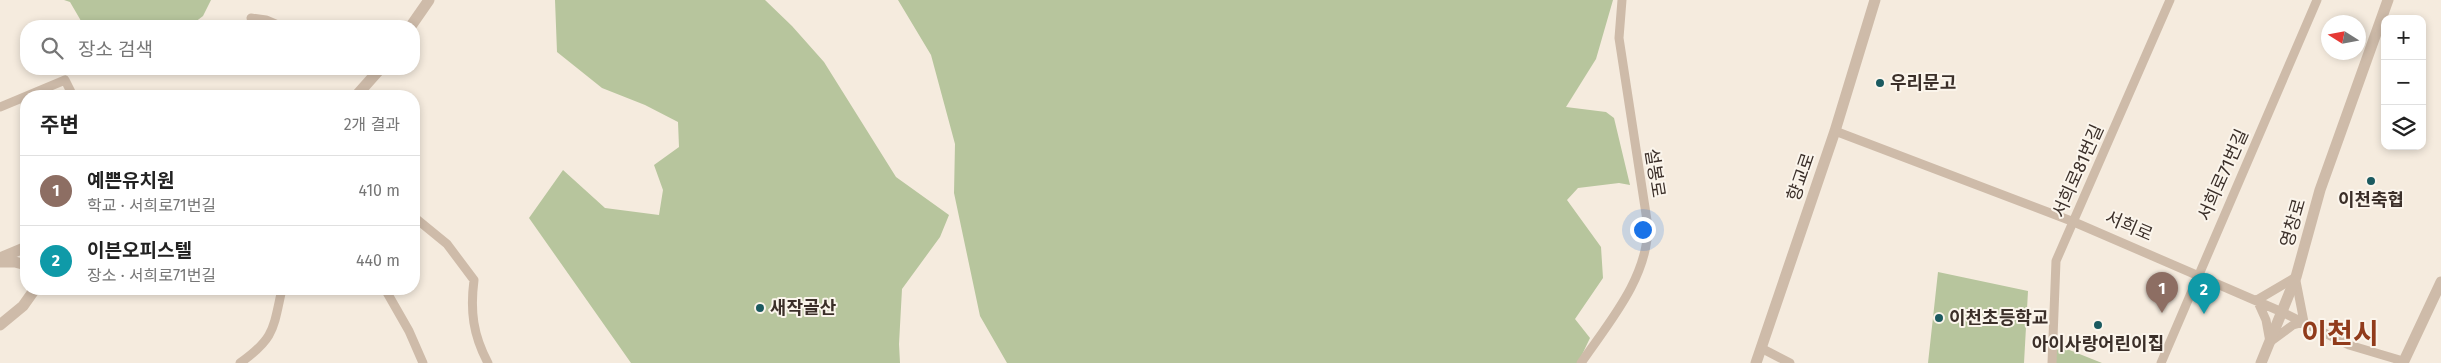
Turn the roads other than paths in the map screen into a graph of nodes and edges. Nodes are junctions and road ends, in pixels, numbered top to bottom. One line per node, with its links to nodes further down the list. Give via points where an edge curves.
1 (429, 0): 11 (street)
2 (1622, 0): 42 (street, 설봉로, via 1619,38 1648,240 1630,292)
3 (1874, 0): 20 (street, 향교로)
4 (2170, 0): 22 (street, 서희로81번길)
5 (2317, 0): 26 (street, 서희로71번길)
6 (2388, 0): 17 (street, 영창로, via 2357,84)
7 (2396, 0): 8 (street)
8 (2390, 15)
9 (251, 18): 10 (street)
10 (266, 20)
11 (415, 20)
12 (2381, 40): 17 (street, 영창로, via 2363,86)
13 (375, 75): 16 (street)
14 (41, 90): 15 (street, via 65,80)
15 (70, 90)
16 (361, 90)
17 (2357, 92): 27 (street, 영창로, via 2320,190)
18 (20, 99): 19 (street)
19 (0, 107)
20 (1835, 131): 22 (street, 서희로); 37 (street, 향교로)
21 (420, 222): 41 (street, via 447,244 474,280 472,322)
22 (2074, 222): 26 (street, 서희로); 45 (street, 서희로81번길, via 2055,264)
23 (20, 250): 24 (street)
24 (0, 260): 25 (street)
25 (20, 263)
26 (2198, 275): 32 (street, 서희로); 46 (street, 서희로71번길)
27 (2296, 277): 32 (street); 33 (street, 영창로); 34 (street)
28 (2441, 282): 38 (street)
29 (31, 295): 35 (street)
30 (281, 295): 39 (street, via 272,332 259,349)
31 (388, 295): 40 (street)
32 (2256, 300): 33 (street, 서희로); 36 (street, via 2266,320)
33 (2282, 312): 34 (street, 서희로); 36 (street, 영창로)
34 (2304, 322): 36 (street, via 2293,325); 38 (street, 서희로, via 2349,345)
35 (0, 325)
36 (2270, 342): 47 (street, 영창로)
37 (1761, 348): 43 (street, 향교로); 44 (street)
38 (2404, 362)
39 (240, 363)
40 (423, 363)
41 (488, 363)
42 (1581, 363)
43 (1756, 363)
44 (1790, 363)
45 (2052, 363)
46 (2161, 363)
47 (2261, 363)

